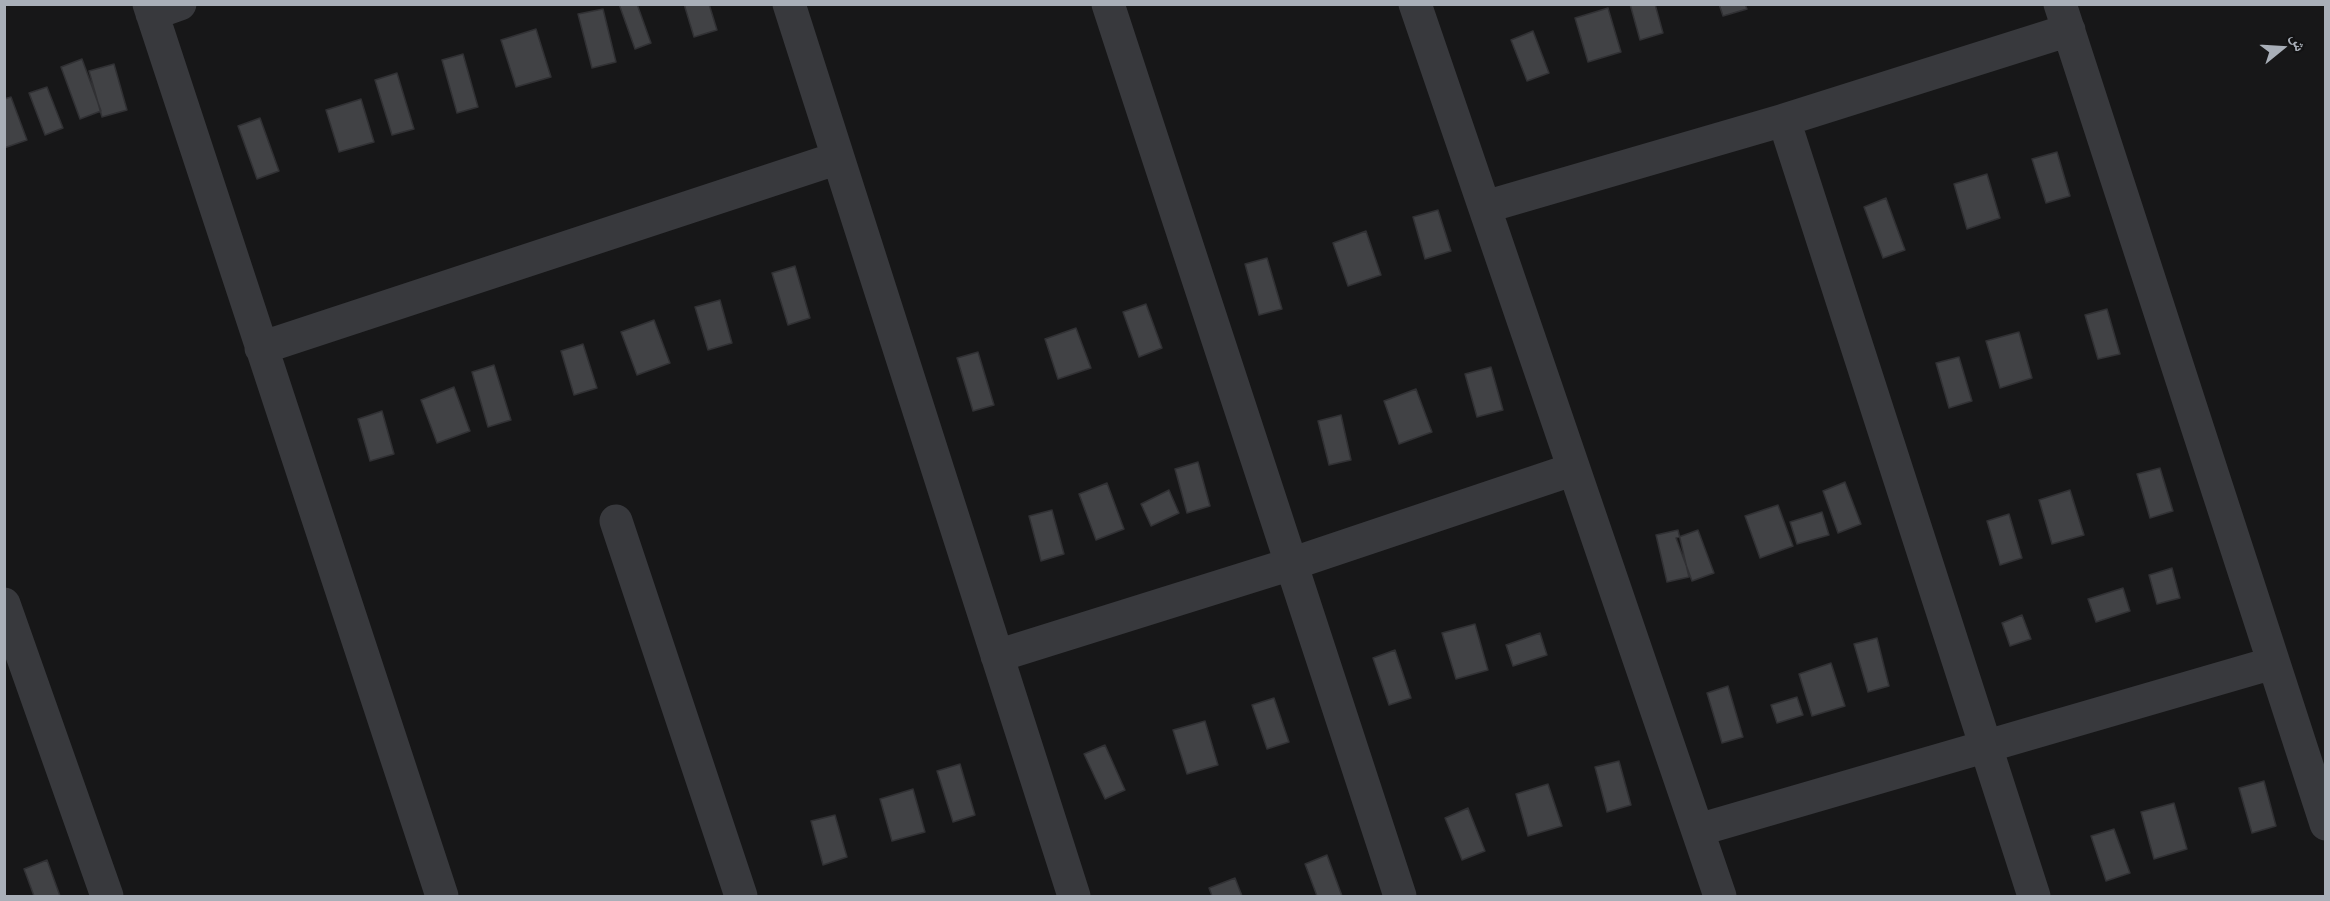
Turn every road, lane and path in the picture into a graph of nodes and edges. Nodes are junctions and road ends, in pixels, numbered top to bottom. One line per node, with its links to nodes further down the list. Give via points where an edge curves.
1 (789, 4): 7 (street)
2 (1108, 4): 12 (street)
3 (1415, 4): 8 (street)
4 (160, 8): 9 (street)
5 (2064, 17): 6 (street); 15 (street)
6 (1784, 120): 8 (street); 16 (street)
7 (838, 158): 9 (street); 14 (street)
8 (1485, 207): 10 (street)
9 (261, 348): 20 (street)
10 (1574, 469): 12 (street); 18 (street)
11 (616, 521): 21 (street)
12 (1291, 564): 14 (street); 23 (street)
13 (4, 604): 19 (street)
14 (997, 656): 22 (street)
15 (2273, 663): 16 (street); 17 (street)
16 (1984, 747): 18 (street); 25 (street)
17 (2325, 824)
18 (1698, 830): 24 (street)
19 (107, 897)
20 (441, 897)
21 (741, 897)
22 (1074, 897)
23 (1400, 897)
24 (1720, 897)
25 (2034, 897)

